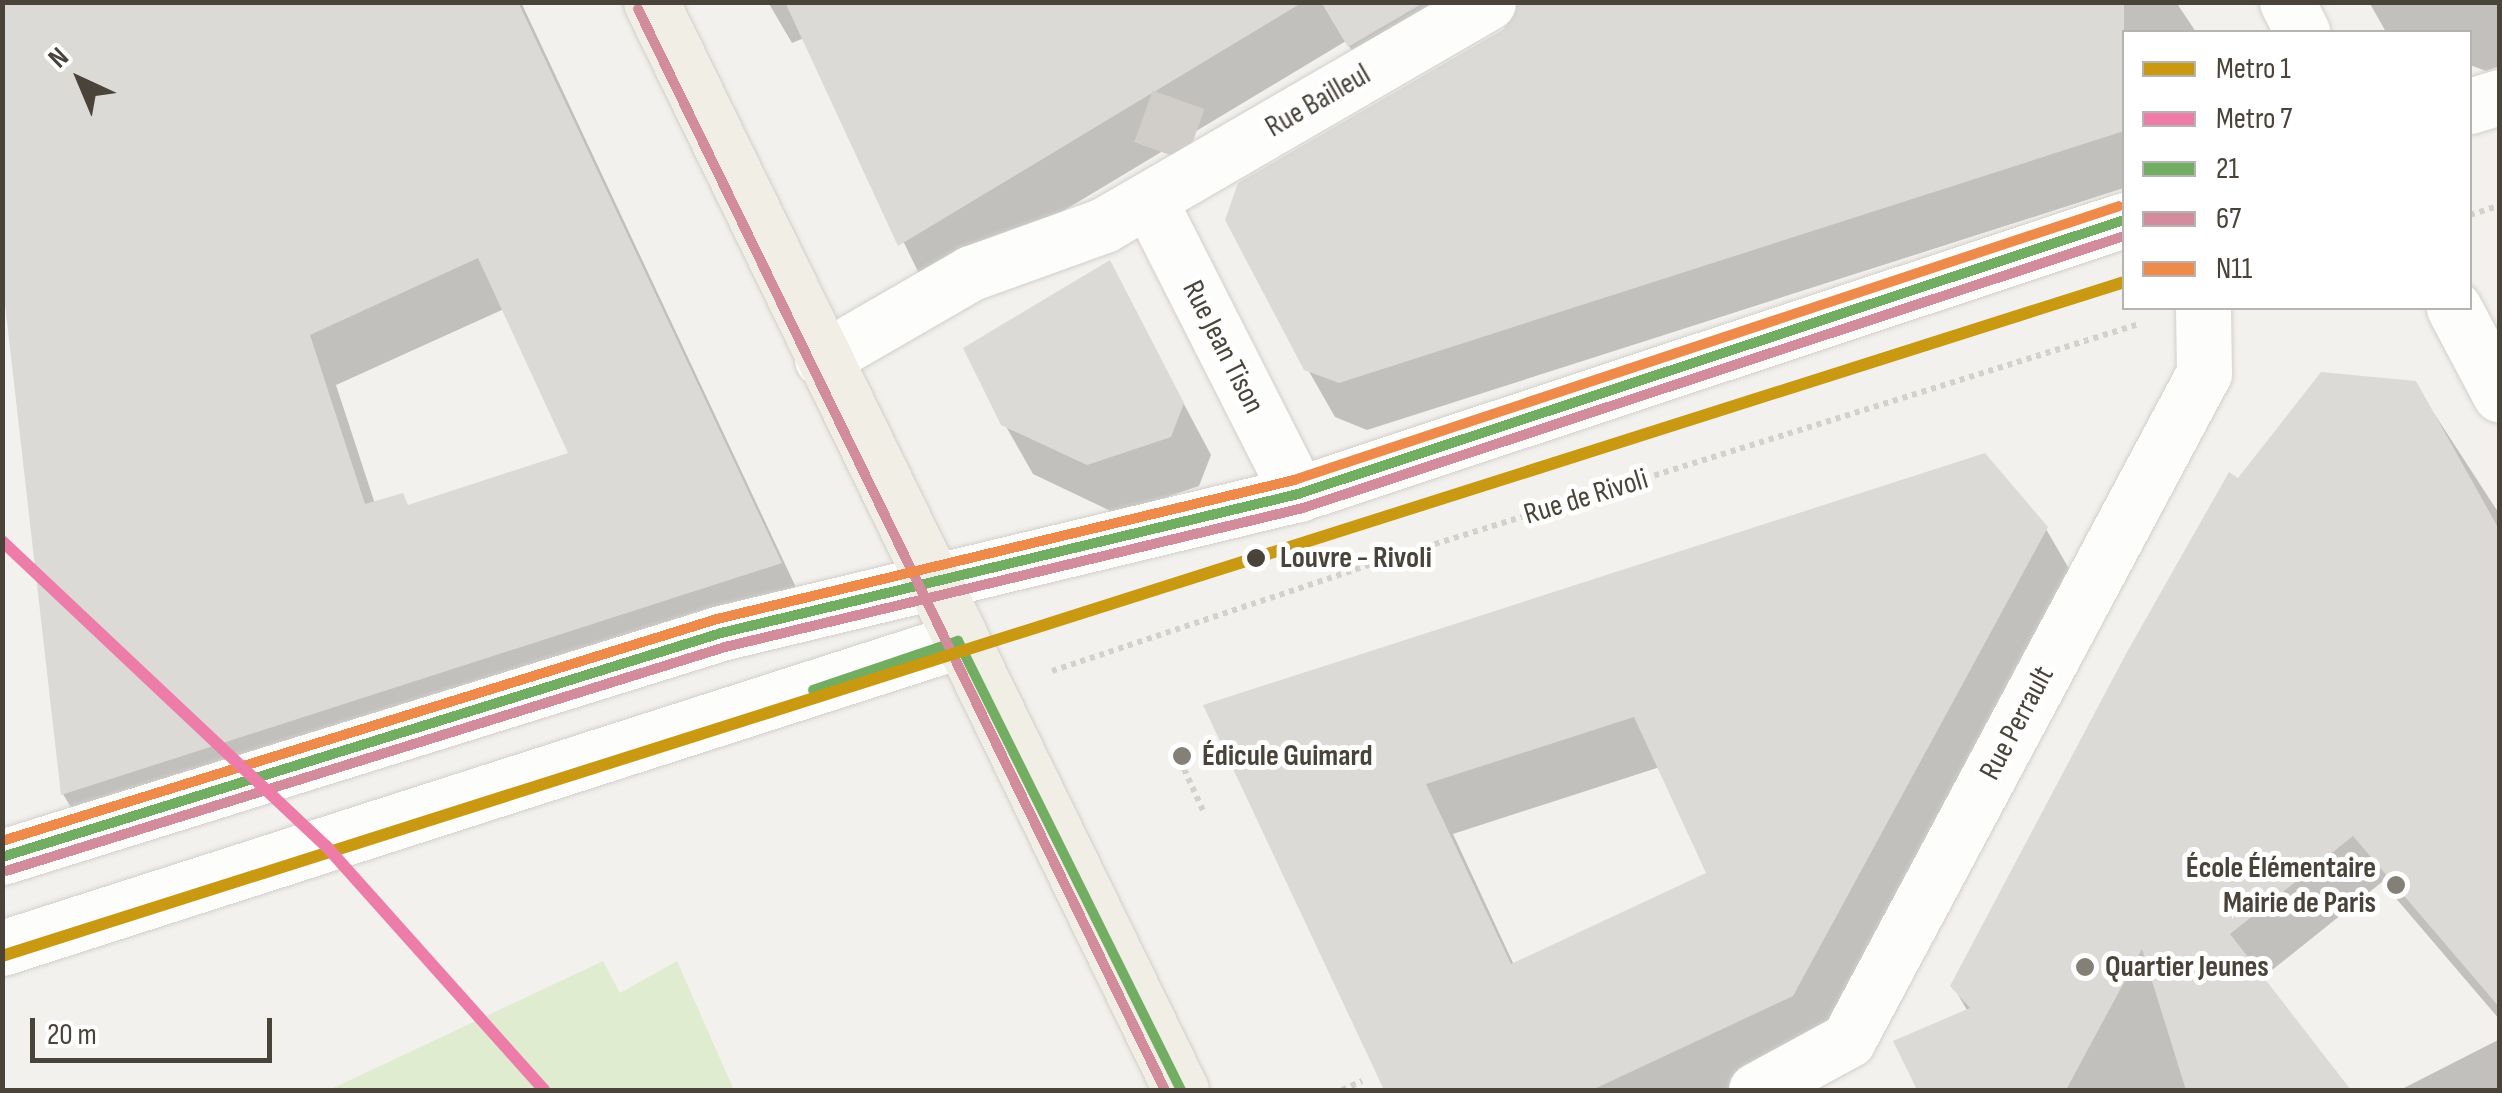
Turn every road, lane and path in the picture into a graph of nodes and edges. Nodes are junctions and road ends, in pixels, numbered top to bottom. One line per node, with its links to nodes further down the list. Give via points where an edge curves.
1 (651, 2): 14 (main road)
2 (1488, 2): 7 (street, Rue Bailleul)
3 (2287, 2): 4 (street)
4 (2301, 30)
5 (2500, 97): 6 (street)
6 (2472, 105)
7 (1154, 175): 14 (street, Rue Bailleul, via 1104,225 971,273); 16 (street, Rue Jean Tison)
8 (2500, 205): 9 (path)
9 (2472, 214)
10 (2122, 221): 16 (street)
11 (2204, 310): 27 (street, Rue Perrault, via 2204,373 1848,1040)
12 (2455, 310): 15 (street)
13 (2152, 320): 19 (path, Rue de Rivoli, via 1387,558)
14 (822, 359): 17 (main road)
15 (2500, 395)
16 (1298, 494): 17 (street)
17 (928, 580): 18 (main road); 22 (street, via 720,633)
18 (958, 641): 19 (main road); 23 (street)
19 (985, 693): 25 (main road)
20 (1180, 760): 21 (path)
21 (1204, 814)
22 (2, 857)
23 (2, 948)
24 (1362, 1081): 26 (path)
25 (1181, 1090)
26 (1342, 1090)
27 (1757, 1090)

